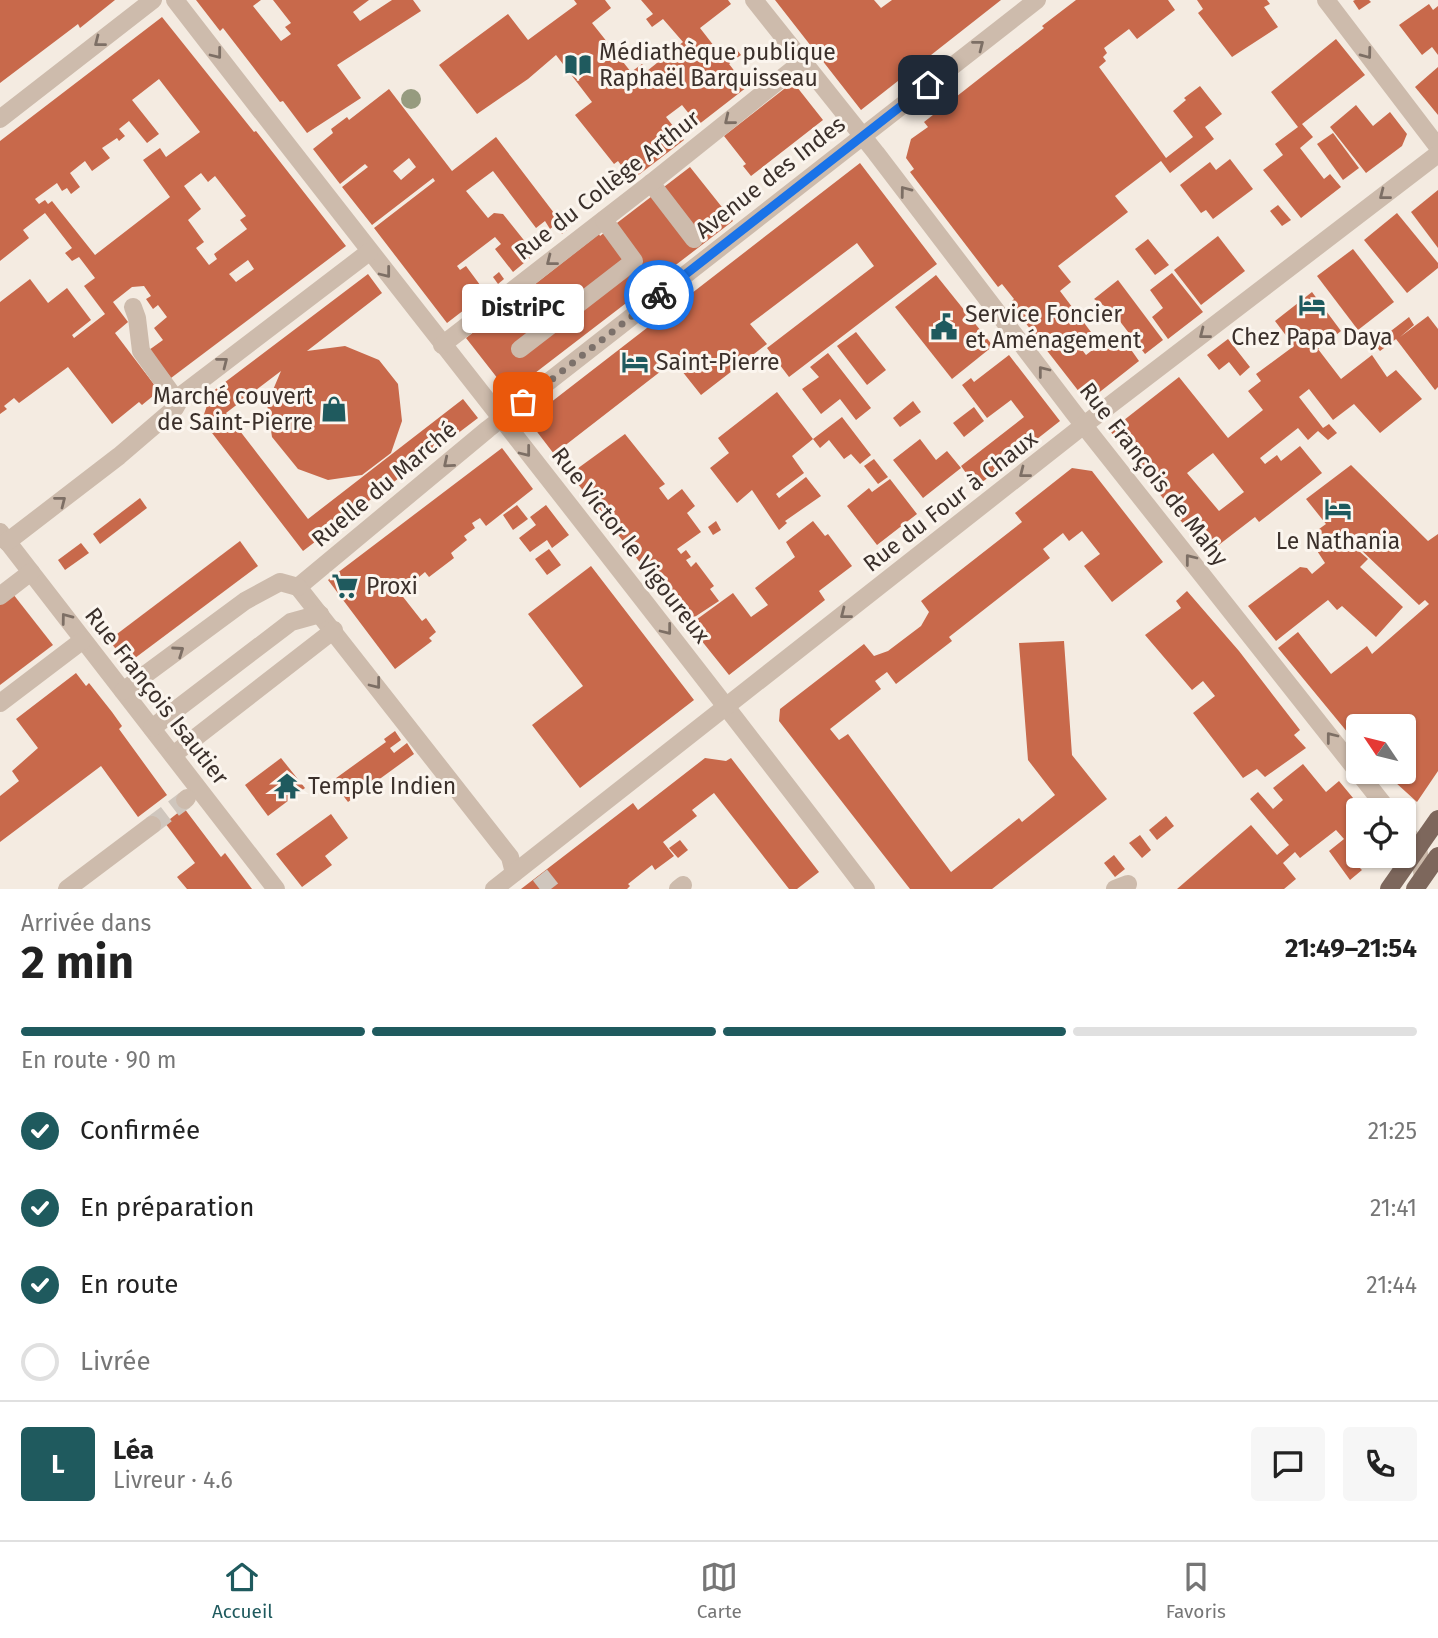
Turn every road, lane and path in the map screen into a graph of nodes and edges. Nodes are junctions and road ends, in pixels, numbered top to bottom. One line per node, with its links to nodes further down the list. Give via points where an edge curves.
1 (153, 0): 7 (street, one-way to 7)
2 (175, 0): 14 (street, Rue Victor le Vigoureux, one-way to 14)
3 (754, 0): 6 (street, Rue François de Mahy)
4 (1037, 0): 8 (street, Avenue des Indes, one-way to 4)
5 (1326, 0): 9 (street, one-way to 9)
6 (802, 62): 8 (street, Rue François de Mahy); 11 (street, Rue du Collège Arthur, one-way to 11)
7 (0, 118)
8 (862, 136): 19 (street, Avenue des Indes); 20 (street, Rue François de Mahy, one-way to 8)
9 (1438, 147)
10 (1438, 154): 20 (street, Rue du Four à Chaux, one-way to 20)
11 (650, 183): 12 (street, Rue du Collège Arthur); 13 (street)
12 (604, 220): 16 (street, Rue du Collège Arthur, one-way to 16); 17 (street, via 634,261)
13 (694, 239)
14 (369, 252): 16 (street, Rue Victor le Vigoureux, one-way to 16); 18 (street, one-way to 14, via 256,336)
15 (134, 307): 18 (street, via 141,351)
16 (442, 345): 19 (street, Rue Victor le Vigoureux)
17 (520, 349)
18 (176, 405): 21 (street, one-way to 18, via 119,456)
19 (501, 420): 23 (street, Ruelle du Marché, one-way to 23); 30 (street, Rue Victor le Vigoureux, one-way to 30)
20 (1084, 425): 30 (street, Rue du Four à Chaux, one-way to 30); 33 (street, Rue François de Mahy, one-way to 20)
21 (4, 537): 22 (street, Rue François Isautier)
22 (31, 572): 24 (street); 27 (street, Rue François Isautier, one-way to 22)
23 (298, 587): 25 (street); 28 (street, one-way to 23, via 246,601 280,582)
24 (0, 596)
25 (320, 614): 26 (street); 31 (street, via 292,622)
26 (334, 631): 32 (street); 39 (street, one-way to 39, via 510,857)
27 (83, 640): 28 (street, Rue François Isautier); 29 (street)
28 (123, 691): 31 (street, Rue François Isautier)
29 (0, 703)
30 (728, 707): 39 (street, Rue du Four à Chaux, via 535,868); 44 (street, Rue Victor le Vigoureux)
31 (152, 728): 32 (street, Rue François Isautier)
32 (173, 755): 42 (street, Rue François Isautier)
33 (1379, 798)
34 (1438, 819): 37 (main road)
35 (152, 825): 41 (street)
36 (1416, 845): 37 (street)
37 (1418, 848): 40 (street); 45 (main road)
38 (1438, 856): 40 (main road)
39 (514, 873): 43 (street, Rue du Four à Chaux)
40 (1419, 883)
41 (66, 889)
42 (276, 889)
43 (494, 889)
44 (866, 889)
45 (1389, 889)

